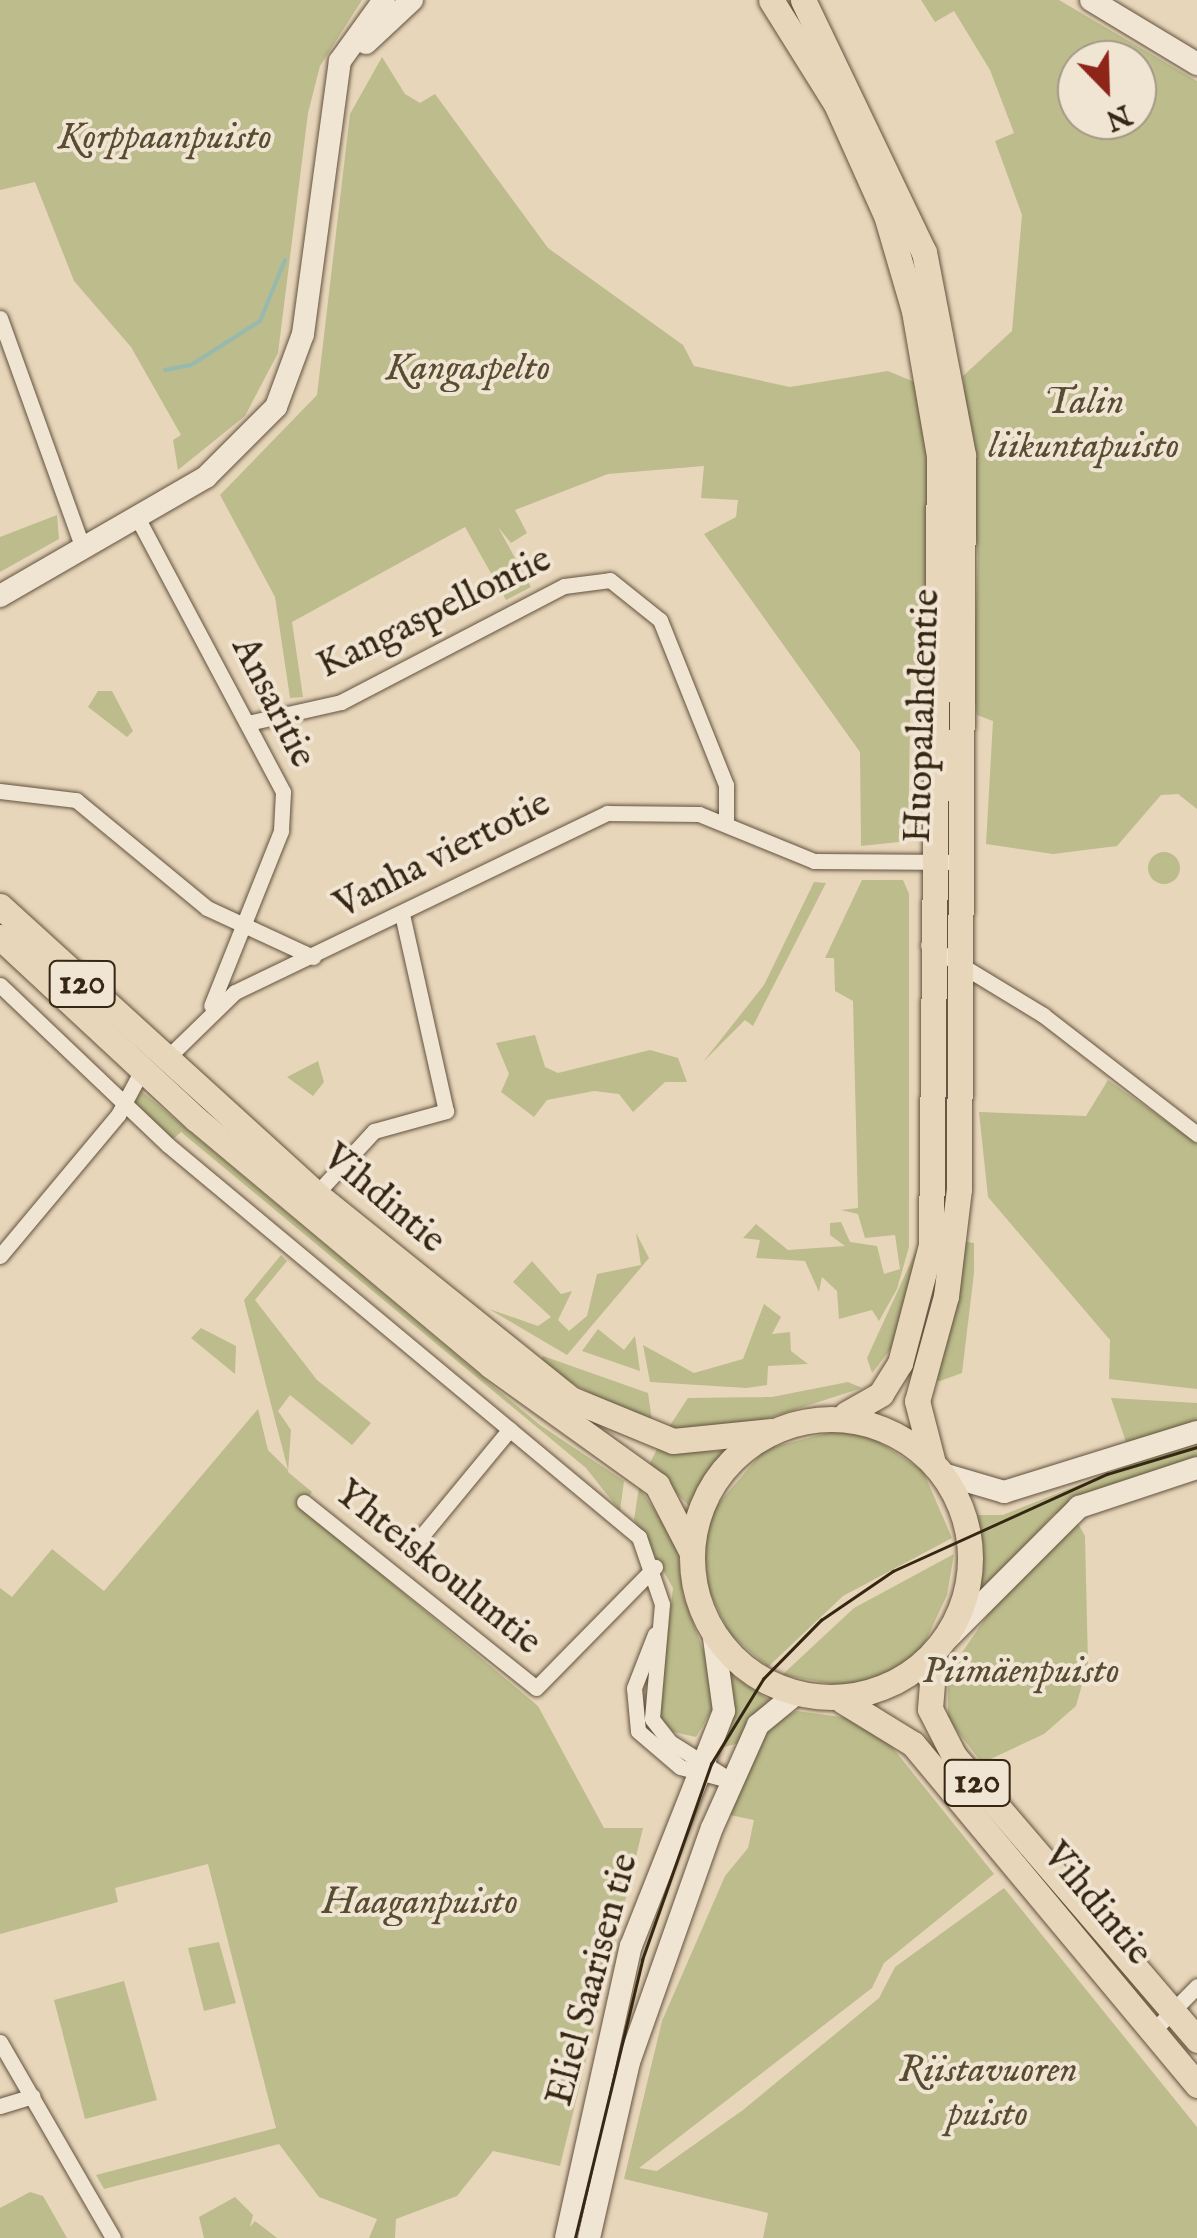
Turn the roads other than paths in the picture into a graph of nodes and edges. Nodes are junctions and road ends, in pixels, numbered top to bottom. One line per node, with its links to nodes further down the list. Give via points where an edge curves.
1 (384, 0): 7 (street, via 340,62)
2 (412, 0): 7 (street)
3 (771, 0): 15 (main road, Huopalahdentie, via 867,169 924,358 940,491)
4 (803, 0): 16 (main road, Huopalahdentie, via 906,204 950,352 966,524)
5 (1091, 0): 6 (street)
6 (1197, 64)
7 (338, 83): 9 (street, via 304,334 287,387 228,460)
8 (0, 318): 10 (street)
9 (138, 518): 10 (street); 12 (street, Ansaritie)
10 (83, 549): 11 (street)
11 (0, 596)
12 (248, 723): 14 (street, Kangaspellontie, via 341,702 564,586 610,580 639,594 660,620 726,785); 19 (street, Ansaritie, via 283,792 284,816)
13 (0, 790): 19 (street, Vanha viertotie, via 76,800 135,858)
14 (726, 823): 15 (street, Vanha viertotie, via 790,856); 18 (street, Vanha viertotie, via 660,810 598,816)
15 (930, 861): 16 (street, Vanha viertotie); 21 (main road, Huopalahdentie)
16 (957, 862): 22 (main road, Huopalahdentie)
17 (0, 906): 26 (main road, Vihdintie / 120)
18 (403, 918): 23 (street, Vanha viertotie); 29 (street, via 446,1111 374,1130)
19 (243, 926): 23 (street, Vanha viertotie); 25 (street, Ansaritie)
20 (0, 937): 26 (main road, Vihdintie / 120)
21 (928, 945): 22 (street); 31 (main road, Huopalahdentie, via 926,1275 890,1381)
22 (954, 954): 28 (street); 35 (main road, Huopalahdentie, via 958,1222 917,1401)
23 (313, 957): 25 (street)
24 (0, 986): 27 (street)
25 (211, 1006): 26 (street)
26 (153, 1066): 27 (street); 29 (main road, Vihdintie / 120); 39 (main road, Vihdintie / 120, via 557,1420 657,1485)
27 (122, 1102): 30 (street); 32 (street)
28 (1197, 1134)
29 (316, 1194): 33 (main road, Vihdintie / 120, via 511,1356 605,1418 695,1442)
30 (2, 1248)
31 (846, 1414): 33 (main road); 35 (main road)
32 (510, 1429): 38 (street); 40 (street, via 622,1522)
33 (770, 1430): 39 (main road, via 714,1487)
34 (1197, 1432): 35 (street, via 1004,1492)
35 (938, 1466): 42 (main road, via 963,1520 967,1568)
36 (1197, 1468): 42 (street, via 1079,1507)
37 (304, 1502): 40 (street, Yhteiskouluntie, via 529,1686 546,1683)
38 (420, 1538)
39 (692, 1550): 41 (main road)
40 (654, 1567): 45 (street, via 652,1718)
41 (713, 1631): 43 (main road, via 753,1673); 45 (street, Eliel Saarisen tie, via 725,1700)
42 (937, 1652): 44 (main road, via 906,1680); 48 (main road, Vihdintie / 120, via 930,1710 954,1756)
43 (796, 1693): 44 (main road); 46 (street, Eliel Saarisen tie, via 758,1725)
44 (843, 1701): 49 (main road, Vihdintie / 120, via 913,1744)
45 (700, 1766): 46 (street); 55 (street, Eliel Saarisen tie, via 631,1946)
46 (732, 1781): 56 (street, Eliel Saarisen tie, via 629,2062)
47 (1197, 1986): 48 (street)
48 (1186, 2020): 49 (street)
49 (1153, 2032): 51 (main road, Vihdintie / 120)
50 (0, 2042): 52 (street)
51 (1197, 2085)
52 (32, 2096): 53 (street); 54 (street)
53 (0, 2106)
54 (113, 2238)
55 (566, 2238)
56 (589, 2238)

